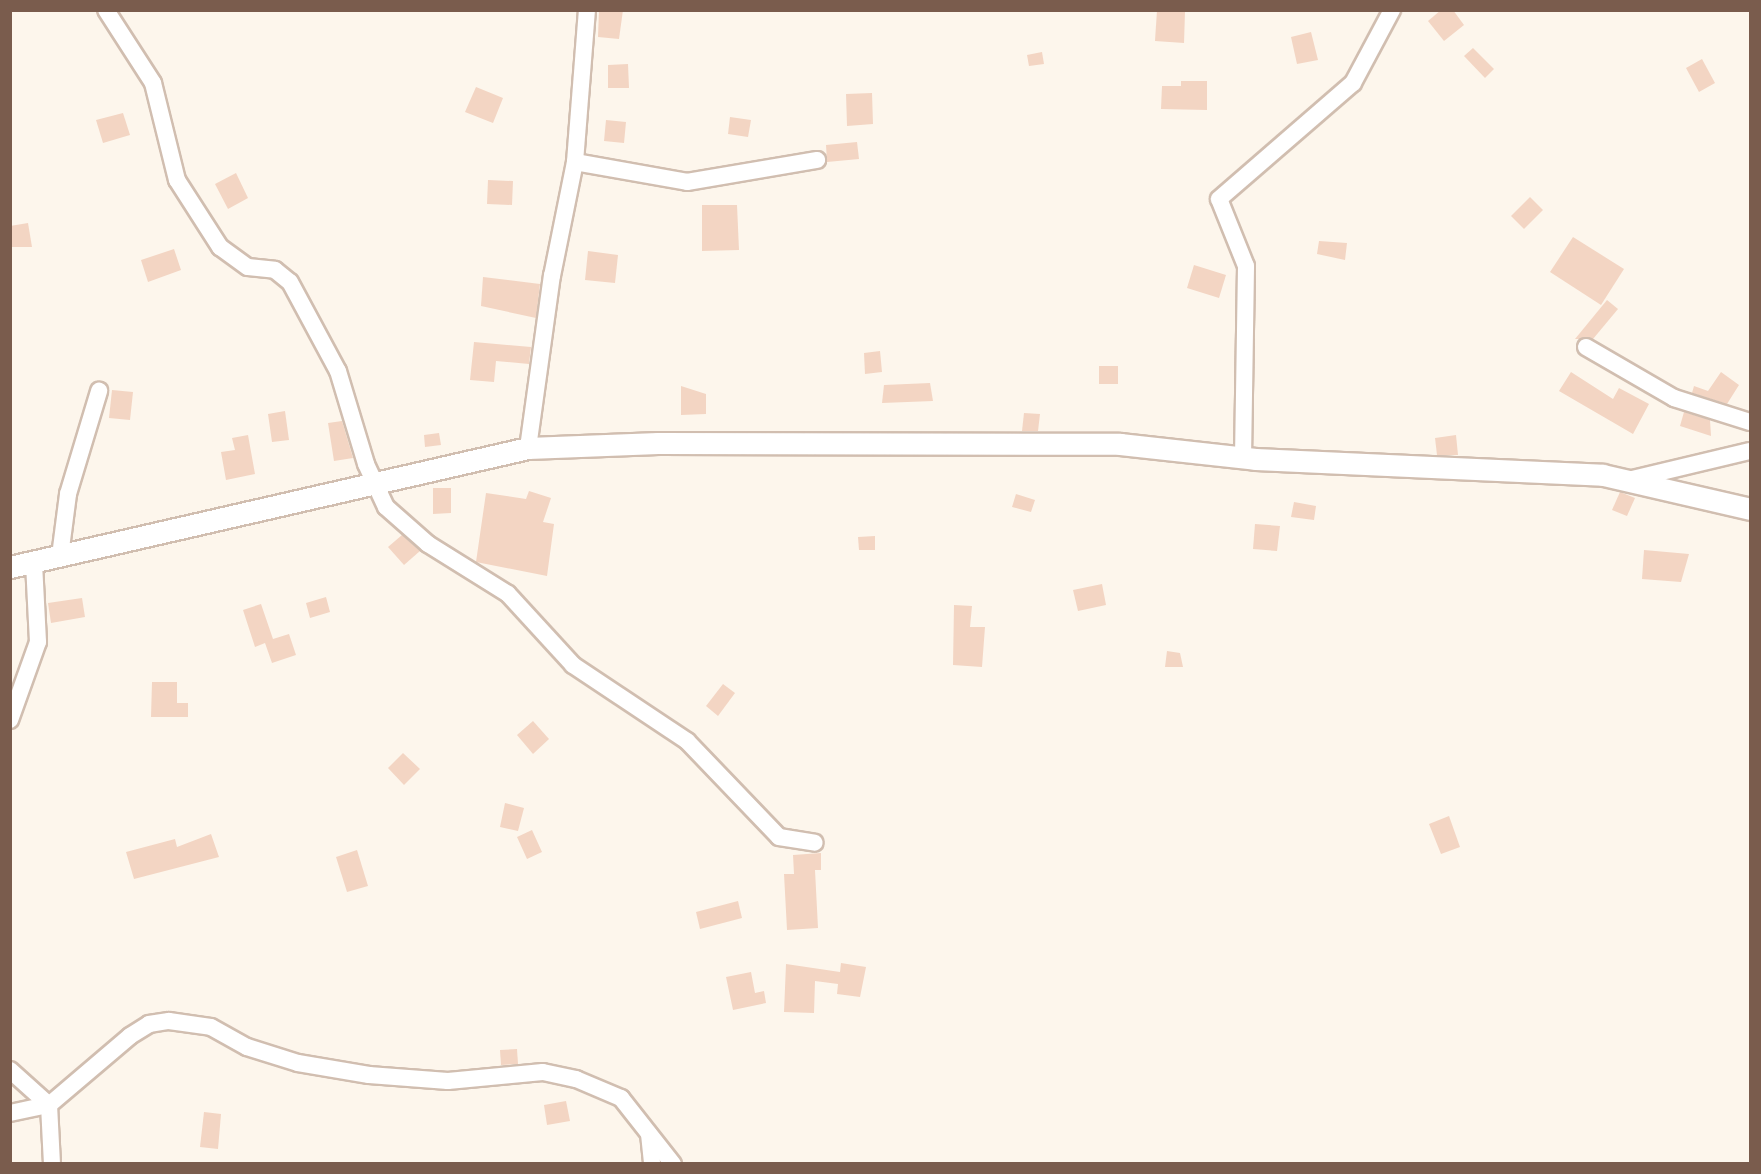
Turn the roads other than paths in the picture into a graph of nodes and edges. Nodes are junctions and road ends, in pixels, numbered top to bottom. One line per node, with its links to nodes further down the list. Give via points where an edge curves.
1 (106, 10): 13 (street, via 153,83 177,180 220,247 248,267 275,270 290,282 338,371)
2 (587, 10): 5 (street)
3 (1392, 10): 11 (street, via 1353,83 1219,199 1246,266)
4 (817, 160): 5 (street, via 687,182)
5 (575, 162): 9 (street, via 552,276)
6 (1586, 346): 8 (street, via 1674,399)
7 (99, 391): 15 (street, via 68,494)
8 (1750, 422)
9 (528, 448): 11 (street, via 1120,444); 13 (street)
10 (1750, 451): 12 (street)
11 (1242, 458): 12 (street, via 1581,474)
12 (1624, 480): 14 (street)
13 (375, 483): 15 (street); 19 (street, via 386,507 428,544 508,594 573,665 687,741 779,837)
14 (1750, 509)
15 (60, 556): 16 (street)
16 (34, 562): 17 (street); 18 (street, via 38,642)
17 (10, 567)
18 (10, 720)
19 (815, 843)
20 (10, 1071): 21 (street)
21 (49, 1105): 22 (street); 23 (street, via 130,1036 149,1024 169,1021 211,1027 247,1047 298,1063 369,1076 448,1081 543,1072 576,1079 621,1098); 24 (street)
22 (10, 1113)
23 (649, 1134): 25 (street); 26 (street)
24 (52, 1164)
25 (652, 1164)
26 (673, 1164)

